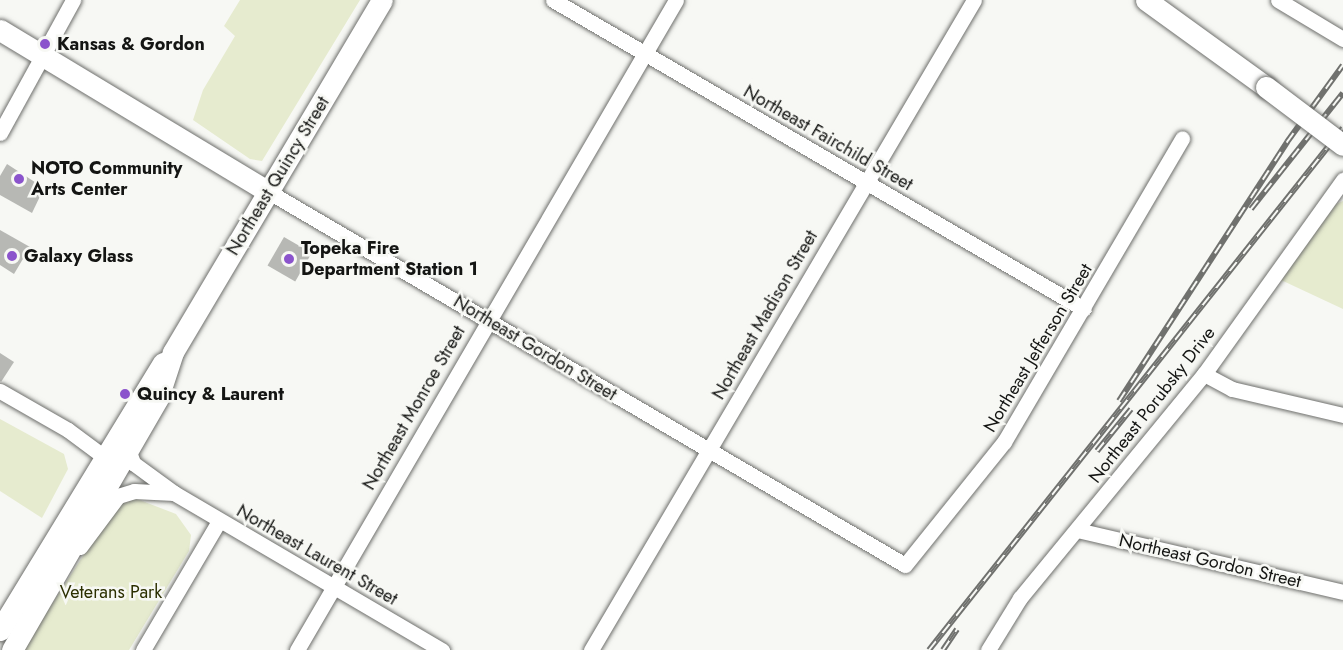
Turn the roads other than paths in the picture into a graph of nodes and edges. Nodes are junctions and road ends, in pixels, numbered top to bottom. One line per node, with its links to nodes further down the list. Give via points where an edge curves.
1 (73, 0): 11 (street)
2 (382, 0): 17 (main road, Northeast Quincy Street)
3 (553, 0): 10 (street, Northeast Fairchild Street)
4 (676, 0): 10 (street, Northeast Monroe Street)
5 (974, 0): 16 (street, Northeast Madison Street)
6 (1146, 0): 14 (main road, bridge)
7 (1278, 0): 9 (street)
8 (0, 30): 11 (main road, Northeast Gordon Street)
9 (1343, 39)
10 (645, 54): 16 (street, Northeast Fairchild Street); 19 (street, Northeast Monroe Street)
11 (42, 56): 12 (street); 17 (main road, Northeast Gordon Street)
12 (0, 133)
13 (1182, 138): 18 (street, Northeast Jefferson Street)
14 (1343, 145)
15 (1343, 180): 21 (street, Northeast Porubsky Drive)
16 (865, 183): 18 (street, Northeast Fairchild Street); 25 (street, Northeast Madison Street)
17 (268, 192): 19 (street, Northeast Gordon Street); 20 (main road, Northeast Quincy Street)
18 (1084, 309): 30 (street, Northeast Jefferson Street, via 993,458)
19 (488, 319): 25 (street, Northeast Gordon Street); 32 (street, Northeast Monroe Street)
20 (173, 352): 24 (main road, Northeast Quincy Street, via 158,398); 26 (main road, Northeast Quincy Street, via 153,374)
21 (1204, 374): 23 (street, via 1232,389); 29 (street, Northeast Porubsky Drive)
22 (0, 391): 26 (street, via 68,430)
23 (1343, 415)
24 (128, 449): 27 (street, Northeast Laurent Street, via 133,463); 31 (main road, Northeast Quincy Street)
25 (708, 450): 30 (street, Northeast Gordon Street); 39 (street, Northeast Madison Street)
26 (103, 456): 31 (main road, Northeast Quincy Street)
27 (174, 493): 28 (street, Northeast Laurent Street); 31 (street, Northeast Laurent Street, via 134,490 117,496)
28 (219, 521): 32 (street, Northeast Laurent Street); 36 (street)
29 (1077, 530): 33 (street, Northeast Gordon Street); 40 (street, Northeast Porubsky Drive, via 998,627)
30 (905, 564)
31 (46, 578): 34 (main road); 35 (main road)
32 (334, 587): 37 (street, Northeast Monroe Street); 38 (street, Northeast Laurent Street)
33 (1343, 592)
34 (0, 630)
35 (12, 650)
36 (143, 650)
37 (297, 650)
38 (442, 650)
39 (591, 650)
40 (988, 650)

